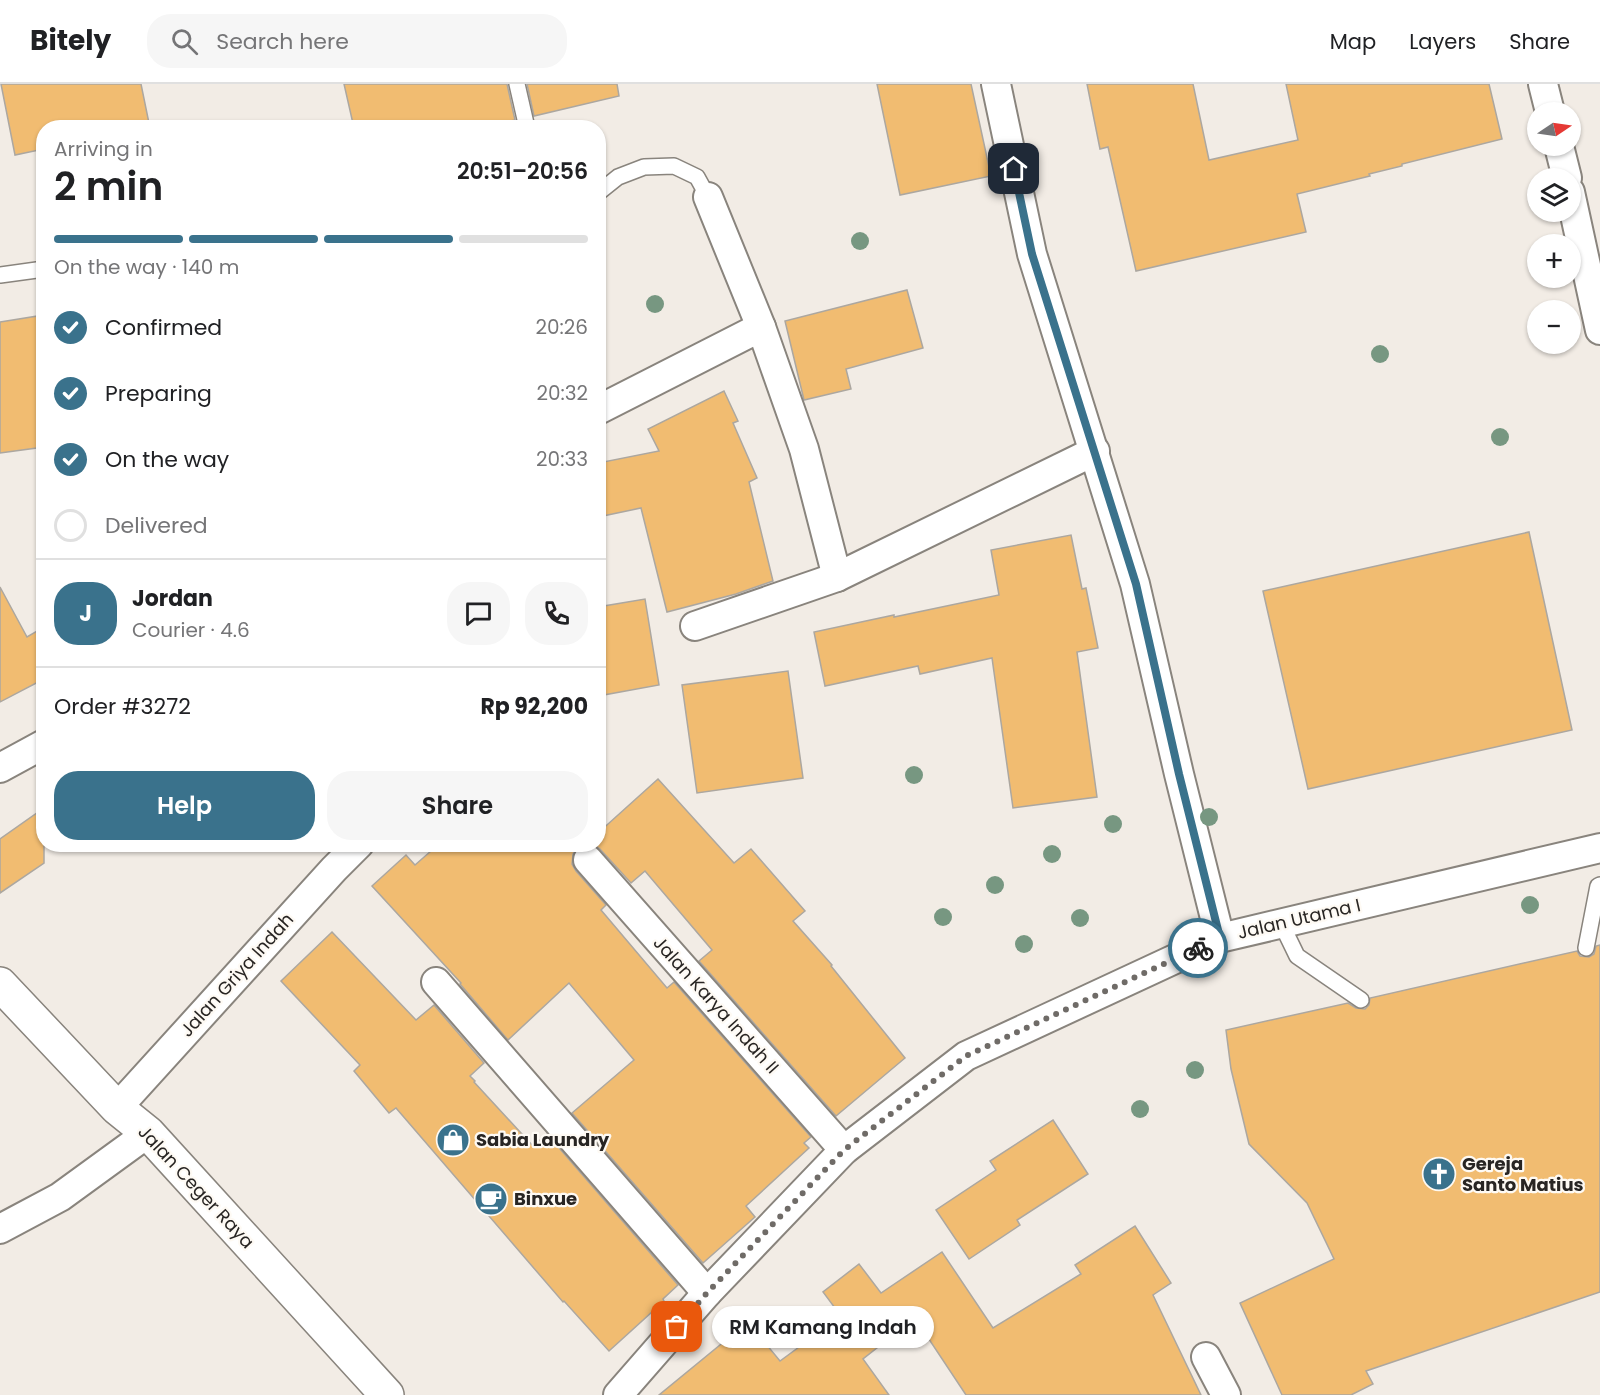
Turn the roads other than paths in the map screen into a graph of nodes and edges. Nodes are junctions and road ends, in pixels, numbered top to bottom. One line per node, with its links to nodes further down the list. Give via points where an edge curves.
1 (517, 84): 5 (lane)
2 (996, 84): 14 (street, via 1032,254)
3 (1543, 84): 4 (street)
4 (1548, 102)
5 (525, 120)
6 (606, 186): 7 (lane, via 644,167 674,166 697,177)
7 (708, 197): 11 (street)
8 (1577, 222): 12 (street)
9 (36, 270): 10 (lane)
10 (0, 275)
11 (761, 327): 13 (street); 15 (street, via 804,449)
12 (1600, 330)
13 (606, 406)
14 (1095, 451): 15 (street); 24 (street, via 1136,584)
15 (837, 577): 16 (street)
16 (695, 626)
17 (36, 748): 18 (street)
18 (0, 768)
19 (1600, 848): 23 (street, Jalan Utama I)
20 (351, 852): 29 (street, Jalan Griya Indah)
21 (588, 860): 31 (street, Jalan Karya Indah II)
22 (1600, 885): 25 (lane)
23 (1281, 923): 24 (street, Jalan Utama I); 28 (lane, via 1297,956)
24 (1220, 938): 31 (street, Jalan Utama I, via 966,1056)
25 (1586, 948)
26 (436, 982): 33 (street)
27 (0, 984): 29 (main road, Jalan Ceger Raya)
28 (1361, 1000)
29 (117, 1108): 30 (main road, Jalan Ceger Raya)
30 (148, 1133): 32 (street, via 60,1197); 35 (main road, Jalan Ceger Raya)
31 (844, 1150): 33 (street, Jalan Utama I)
32 (0, 1229)
33 (707, 1293): 36 (street, Jalan Utama I)
34 (1206, 1356): 37 (street)
35 (387, 1395)
36 (618, 1395)
37 (1226, 1395)

